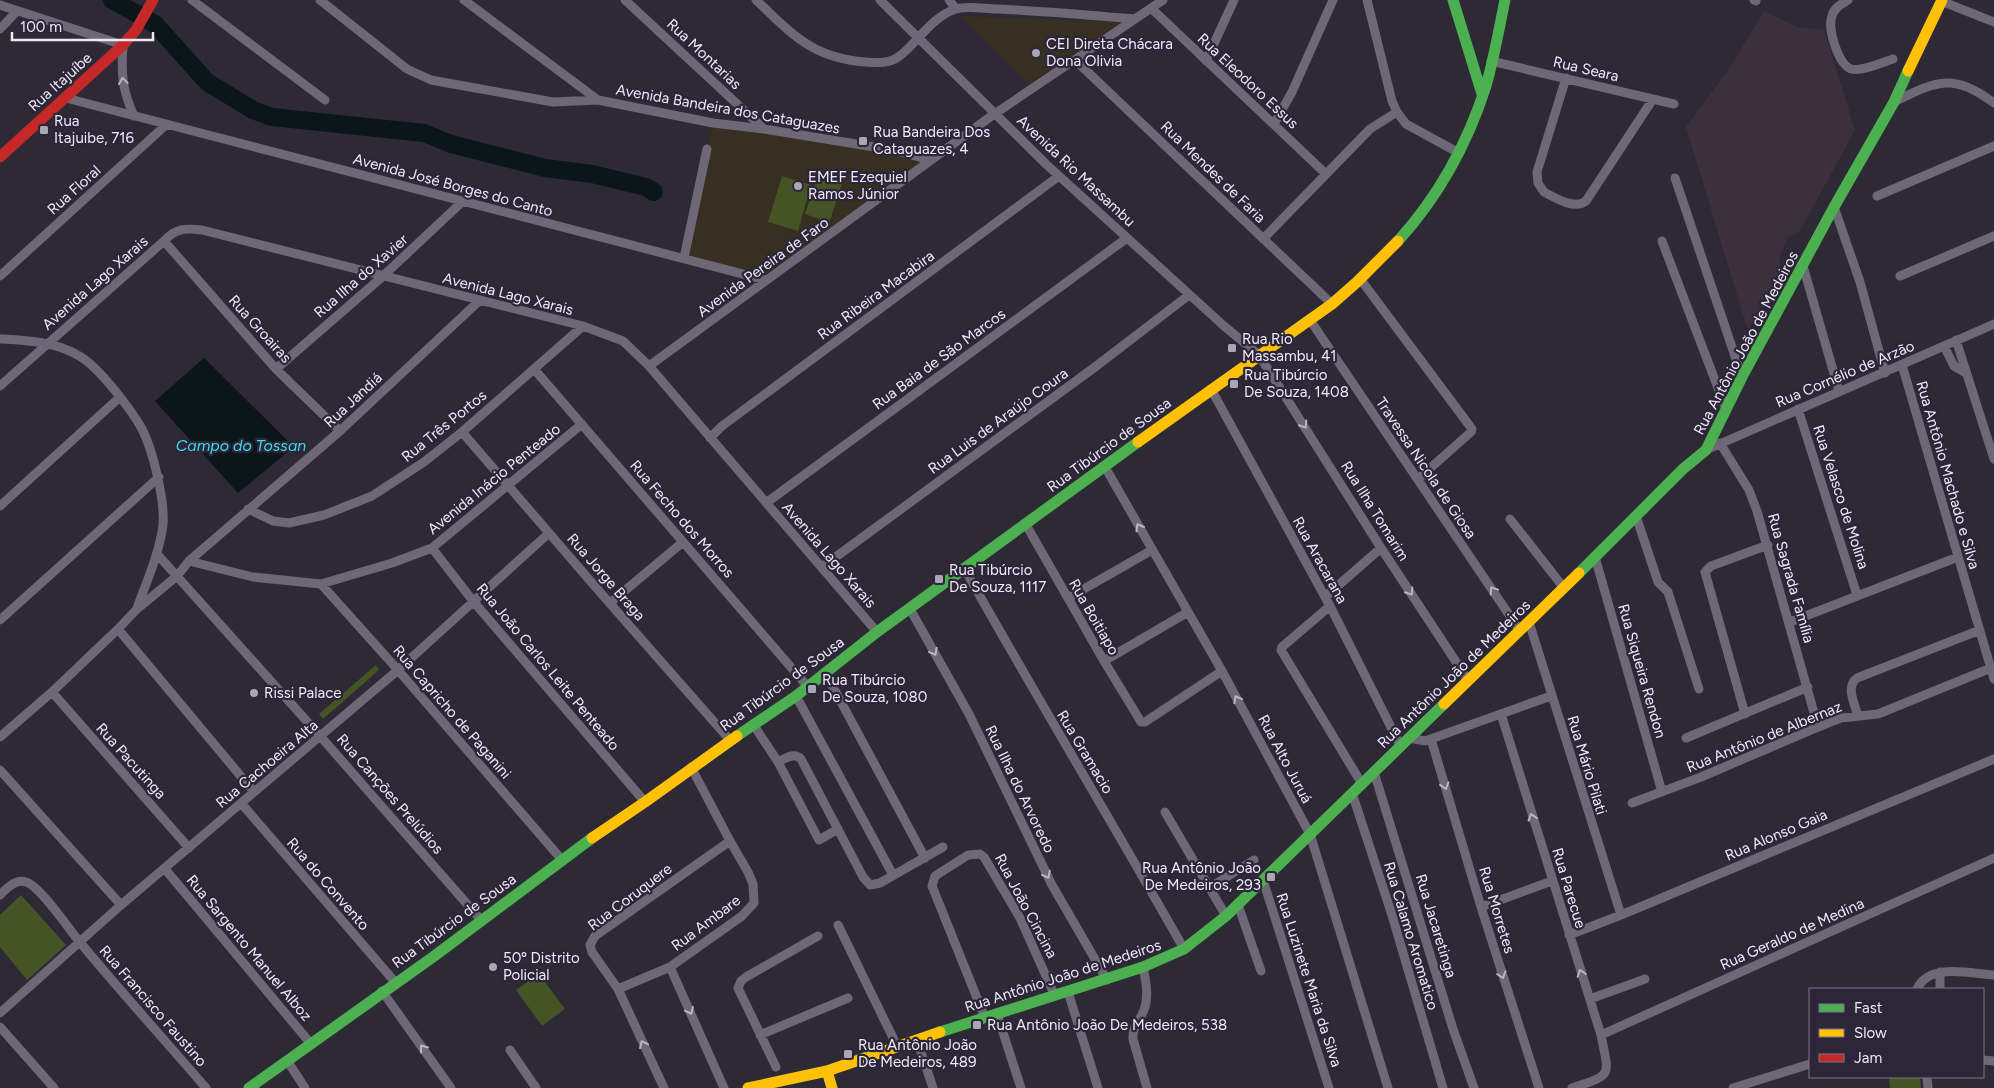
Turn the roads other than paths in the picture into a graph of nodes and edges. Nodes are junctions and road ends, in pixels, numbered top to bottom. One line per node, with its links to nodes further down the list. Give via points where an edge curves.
1 (154, 0): 25 (main road, Rua Itajuíbe)
2 (192, 0): 34 (street)
3 (320, 0): 35 (street, via 420,77 553,102)
4 (464, 0): 35 (street, Avenida Bandeira dos Cataguazes)
5 (625, 0): 44 (street, Rua Montarias)
6 (756, 0): 24 (street, via 795,38 814,50 844,59 879,63 893,60)
7 (880, 0): 24 (street, Avenida Rio Massambu)
8 (950, 0): 19 (street)
9 (1163, 0): 18 (street, Avenida Pereira de Faro)
10 (1234, 0): 28 (street)
11 (1333, 0): 43 (street, via 1292,92)
12 (1367, 0): 39 (street)
13 (1453, 0): 31 (main road)
14 (1505, 0): 29 (main road, Rua Tibúrcio de Sousa)
15 (1848, 0): 26 (street, via 1834,10 1830,20 1843,63 1857,70)
16 (1942, 1): 22 (street); 36 (main road, Rua Antônio João de Medeiros)
17 (0, 5): 20 (street)
18 (1151, 8): 21 (street, Avenida Pereira de Faro); 28 (street, Rua Eleodoro Essus)
19 (956, 9): 21 (street, via 1044,11); 24 (street)
20 (18, 11): 23 (street); 25 (street)
21 (1135, 19): 27 (street, Avenida Pereira de Faro)
22 (1994, 22)
23 (0, 28)
24 (918, 37): 40 (street, Avenida Rio Massambu)
25 (123, 45): 32 (main road, Rua Itajuíbe); 41 (street, one-way to 25, via 123,86)
26 (1893, 59)
27 (1075, 60): 40 (street, Avenida Pereira de Faro); 58 (street, Rua Mendes de Faria)
28 (1206, 61): 43 (street, Rua Eleodoro Essus)
29 (1491, 62): 30 (street, Rua Seara); 31 (main road, Rua Tibúrcio de Sousa)
30 (1566, 78): 33 (street, Rua Seara); 33 (street, via 1537,177 1544,192 1572,204 1586,201)
31 (1483, 95): 47 (main road, Rua Tibúrcio de Sousa)
32 (66, 98): 41 (street, Avenida José Borges do Canto); 48 (main road, Rua Itajuíbe)
33 (1652, 99): 37 (street, Rua Seara)
34 (325, 100)
35 (598, 100): 44 (street, Avenida Bandeira dos Cataguazes, via 713,123)
36 (1894, 102): 38 (street, via 1930,85 1954,82 1967,86); 55 (main road, Rua Antônio João de Medeiros)
37 (1674, 104)
38 (1994, 104)
39 (1397, 112): 47 (street, via 1406,124); 50 (street, via 1370,129)
40 (994, 114): 49 (street, Avenida Pereira de Faro); 51 (street, Avenida Rio Massambu)
41 (134, 116): 42 (street, Avenida José Borges do Canto)
42 (167, 124): 54 (street, Avenida José Borges do Canto); 63 (street, Rua Floral)
43 (1274, 124): 50 (street, Rua Eleodoro Essus)
44 (764, 129): 49 (street, Avenida Bandeira dos Cataguazes, via 892,150)
45 (1994, 146): 53 (street)
46 (707, 149): 61 (street)
47 (1459, 153): 67 (main road, Rua Tibúrcio de Sousa, via 1437,193 1417,220)
48 (0, 157)
49 (930, 160): 66 (street, Avenida Pereira de Faro)
50 (1326, 174): 58 (street)
51 (1059, 176): 57 (street, Avenida Rio Massambu); 95 (street, Rua Ribeira Macabira)
52 (1675, 178): 85 (street)
53 (1877, 196)
54 (462, 202): 61 (street, Avenida José Borges do Canto); 65 (street, Rua Ilha do Xavier)
55 (1834, 207): 62 (main road, Rua Antônio João de Medeiros); 83 (street, via 1860,282)
56 (1994, 236): 64 (street)
57 (1127, 238): 68 (street, Avenida Rio Massambu); 103 (street, Rua Baia de São Marcos)
58 (1263, 239): 70 (street, Rua Mendes de Faria)
59 (164, 241): 65 (street, Avenida Lago Xarais, via 177,230 202,230); 76 (street, Avenida Lago Xarais); 81 (street, Rua Groairas)
60 (1662, 241): 91 (street)
61 (684, 258): 66 (street, Avenida José Borges do Canto)
62 (1803, 266): 85 (main road, Rua Antônio João de Medeiros); 88 (street)
63 (0, 276)
64 (1900, 276)
65 (382, 277): 69 (street, Avenida Lago Xarais); 81 (street, Rua Ilha do Xavier)
66 (766, 280): 80 (street, Avenida Pereira de Faro)
67 (1361, 280): 70 (main road, Rua Tibúrcio de Sousa); 101 (street, via 1472,428)
68 (1190, 295): 78 (street, Avenida Rio Massambu); 119 (street, Rua Luis de Araújo Coura)
69 (480, 301): 73 (street, Avenida Lago Xarais); 93 (street, Rua Jandiá)
70 (1332, 304): 71 (main road, Rua Tibúrcio de Sousa)
71 (1310, 320): 78 (main road, Rua Tibúrcio de Sousa); 101 (street, Travessa Nicola de Giosa)
72 (1994, 324): 75 (street, Rua Cornélio de Arzão)
73 (583, 326): 80 (street, Avenida Lago Xarais, via 623,341); 82 (street, Rua Três Portos)
74 (0, 338): 76 (street)
75 (1956, 340): 77 (street, Rua Cornélio de Arzão); 84 (street)
76 (47, 343): 86 (street, Avenida Lago Xarais); 89 (street, via 81,356)
77 (1944, 346): 79 (street, Rua Cornélio de Arzão); 84 (street, via 1954,366)
78 (1259, 355): 87 (main road, Rua Tibúrcio de Sousa); 113 (street, Rua Ilha Tomarim, one-way to 113)
79 (1902, 365): 83 (street, Rua Cornélio de Arzão); 116 (street, Rua Antônio Machado e Silva)
80 (649, 366): 95 (street, Avenida Lago Xarais)
81 (276, 369): 93 (street, Rua Groairas)
82 (534, 369): 92 (street, Rua Fecho dos Morros); 94 (street, Rua Três Portos)
83 (1885, 372): 88 (street, Rua Cornélio de Arzão)
84 (1966, 373): 98 (street)
85 (1742, 377): 91 (main road, Rua Antônio João de Medeiros)
86 (0, 386)
87 (1211, 389): 99 (main road, Rua Tibúrcio de Sousa); 125 (street, Rua Aracarana)
88 (1839, 391): 90 (street, Rua Cornélio de Arzão)
89 (120, 398): 100 (street, via 142,429); 104 (street)
90 (1798, 408): 96 (street, Rua Cornélio de Arzão); 124 (street, Rua Velasco de Molina)
91 (1726, 409): 97 (main road, Rua Antônio João de Medeiros)
92 (582, 424): 102 (street, Avenida Inácio Penteado); 110 (street, Rua Fecho dos Morros)
93 (340, 431): 105 (street, Rua Jandiá)
94 (462, 432): 102 (street, Rua Jorge Braga); 105 (street, Rua Três Portos, via 372,496 324,515 289,523 273,521)
95 (710, 438): 103 (street, Avenida Lago Xarais)
96 (1720, 443): 97 (street, Rua Cornélio de Arzão); 111 (street, Rua Sagrada Família, via 1749,490)
97 (1706, 450): 106 (main road, Rua Antônio João de Medeiros)
98 (1994, 460)
99 (1105, 467): 108 (main road, Rua Tibúrcio de Sousa); 114 (street, Rua Alto Juruá, one-way to 99)
100 (158, 477): 115 (street, via 163,523); 133 (street)
101 (1418, 479): 138 (street, Travessa Nicola de Giosa, one-way to 101)
102 (508, 486): 109 (street, Rua Jorge Braga); 112 (street, Avenida Inácio Penteado)
103 (766, 503): 119 (street, Avenida Lago Xarais)
104 (0, 506)
105 (248, 509): 118 (street, Rua Jandiá)
106 (1636, 516): 117 (main road, Rua Antônio João de Medeiros); 149 (street, via 1658,582 1668,592)
107 (1510, 519): 123 (street)
108 (1025, 523): 120 (main road, Rua Tibúrcio de Sousa); 126 (street, Rua Boitiapo)
109 (549, 533): 127 (street, Rua Cachoeira Alta); 128 (street, Rua Jorge Braga)
110 (683, 542): 128 (street); 147 (street, Rua Fecho dos Morros)
111 (1768, 545): 135 (street, Rua Sagrada Família); 154 (street, via 1712,566 1705,572)
112 (432, 548): 122 (street, Avenida Inácio Penteado); 127 (street, Rua João Carlos Leite Penteado)
113 (1381, 548): 125 (street); 146 (street, Rua Ilha Tomarim, one-way to 146)
114 (1152, 550): 126 (street); 132 (street, Rua Alto Juruá)
115 (157, 554): 121 (street, Rua Canções Prelúdios); 130 (street)
116 (1958, 557): 124 (street); 137 (street, Rua Antônio Machado e Silva)
117 (1595, 558): 123 (main road, Rua Antônio João de Medeiros); 171 (street, Rua Siqueira Rendon)
118 (189, 561): 121 (street, Rua Jandiá); 122 (street, Avenida Inácio Penteado, via 254,577)
119 (822, 567): 139 (street, Avenida Lago Xarais)
120 (964, 568): 131 (main road, Rua Tibúrcio de Sousa); 202 (street, Rua Gramacio)
121 (177, 576): 130 (street, Rua Jandiá); 159 (street, Rua Canções Prelúdios)
122 (321, 584): 142 (street, Rua Capricho de Paganini)
123 (1564, 588): 134 (main road, Rua Antônio João de Medeiros)
124 (1857, 595): 135 (street)
125 (1325, 597): 129 (street, Rua Aracarana)
126 (1068, 598): 140 (street, Rua Boitiapo)
127 (473, 600): 142 (street, Rua Cachoeira Alta); 173 (street, Rua João Carlos Leite Penteado)
128 (610, 603): 162 (street, Rua Jorge Braga)
129 (1330, 606): 163 (street, Rua Aracarana); 169 (street, via 1281,650)
130 (137, 609): 136 (street, Rua Jandiá)
131 (910, 609): 139 (main road, Rua Tibúrcio de Sousa); 208 (street, Rua Ilha do Arvoredo, one-way to 208, via 973,722 1052,885)
132 (1188, 612): 140 (street); 143 (street, Rua Alto Juruá)
133 (0, 620)
134 (1529, 622): 138 (main road, Rua Antônio João de Medeiros); 152 (street, Rua Mário Pilati)
135 (1790, 622): 148 (street, Rua Sagrada Família)
136 (118, 629): 150 (street, Rua Jandiá); 170 (street)
137 (1980, 630): 141 (street, Rua Antônio Machado e Silva); 155 (street, via 1857,678 1851,690)
138 (1520, 631): 146 (main road, Rua Antônio João de Medeiros)
139 (878, 632): 144 (main road, Rua Tibúrcio de Sousa)
140 (1104, 661): 143 (street, Rua Boitiapo, via 1142,722)
141 (1991, 668): 145 (street, Rua Antônio Machado e Silva); 155 (street, Rua Antônio de Albernaz, via 1878,714)
142 (398, 670): 159 (street, Rua Cachoeira Alta); 184 (street, Rua Capricho de Paganini)
143 (1222, 670): 178 (street, Rua Alto Juruá, one-way to 143)
144 (826, 674): 147 (main road, Rua Tibúrcio de Sousa); 182 (street)
145 (1994, 679)
146 (1468, 680): 163 (main road, Rua Antônio João de Medeiros)
147 (808, 687): 151 (main road, Rua Tibúrcio de Sousa)
148 (1808, 687): 154 (street); 157 (street, Rua Sagrada Família)
149 (1699, 688)
150 (52, 692): 158 (street, Rua Jandiá); 180 (street, Rua Pacutinga)
151 (796, 696): 156 (main road, Rua Tibúrcio de Sousa); 187 (street)
152 (1551, 696): 153 (street); 195 (street, Rua Mário Pilati)
153 (1501, 714): 161 (street); 189 (street, Rua Parecue, one-way to 153)
154 (1745, 714): 160 (street)
155 (1858, 716): 157 (street, Rua Antônio de Albernaz, via 1841,718)
156 (753, 724): 162 (main road, Rua Tibúrcio de Sousa); 165 (street)
157 (1818, 727): 171 (street, Rua Antônio de Albernaz)
158 (0, 737)
159 (321, 737): 170 (street, Rua Cachoeira Alta); 197 (street, Rua Canções Prelúdios)
160 (1686, 738)
161 (1430, 739): 163 (street); 194 (street, Rua Morretes, one-way to 194)
162 (730, 740): 166 (main road, Rua Tibúrcio de Sousa)
163 (1405, 742): 168 (main road, Rua Antônio João de Medeiros)
164 (1994, 759): 195 (street, Rua Alonso Gaia)
165 (778, 762): 177 (street, via 792,756 801,759); 177 (street, via 819,840)
166 (691, 767): 173 (main road, Rua Tibúrcio de Sousa); 179 (street, Rua Ambare)
167 (0, 770): 192 (street)
168 (1374, 772): 169 (main road, Rua Antônio João de Medeiros); 250 (street, Rua Jacaretinga)
169 (1362, 784): 172 (main road, Rua Antônio João de Medeiros)
170 (254, 792): 175 (street, Rua Cachoeira Alta)
171 (1662, 792): 174 (street, Rua Antônio de Albernaz)
172 (1352, 793): 178 (main road, Rua Antônio João de Medeiros); 249 (street, Rua Calamo Aromatico)
173 (645, 802): 184 (main road, Rua Tibúrcio de Sousa)
174 (1632, 802)
175 (241, 803): 180 (street, Rua Cachoeira Alta); 210 (street, Rua do Convento)
176 (1165, 812): 190 (street)
177 (838, 829): 187 (street, via 867,883 877,884)
178 (1310, 834): 188 (main road, Rua Antônio João de Medeiros); 248 (street, Rua Alto Juruá)
179 (730, 841): 203 (street, Rua Ambare, via 753,884 754,903 742,916); 213 (street, Rua Coruquere, via 595,936 590,945 592,952)
180 (189, 848): 186 (street, Rua Cachoeira Alta)
181 (944, 848): 182 (street)
182 (925, 858): 187 (street)
183 (1994, 858): 224 (street, Rua Geraldo de Medina)
184 (562, 860): 197 (main road, Rua Tibúrcio de Sousa)
185 (1254, 860): 190 (street)
186 (165, 869): 192 (street, Rua Cachoeira Alta); 226 (street, Rua Sargento Manuel Alboz)
187 (893, 875)
188 (1263, 880): 193 (main road, Rua Antônio João de Medeiros); 247 (street, Rua Luzinete Maria da Silva)
189 (1552, 882): 194 (street); 199 (street, Rua Parecue)
190 (1209, 888): 196 (street)
191 (0, 895): 201 (street, Rua Francisco Faustino, via 17,882 26,881 39,892)
192 (120, 905): 201 (street, Rua Cachoeira Alta)
193 (1238, 905): 196 (main road, Rua Antônio João de Medeiros); 205 (street)
194 (1481, 907): 251 (street, Rua Morretes, one-way to 251)
195 (1621, 915): 199 (street, Rua Alonso Gaia)
196 (1226, 916): 202 (main road, Rua Antônio João de Medeiros)
197 (481, 920): 210 (main road, Rua Tibúrcio de Sousa)
198 (838, 926): 227 (street)
199 (1569, 935): 218 (street, Rua Parecue, one-way to 199)
200 (818, 936): 223 (street, via 739,984)
201 (79, 942): 219 (street, Rua Cachoeira Alta); 234 (street, Rua Francisco Faustino)
202 (1184, 949): 204 (main road, Rua Antônio João de Medeiros)
203 (670, 967): 213 (street, Rua Ambare); 240 (street, one-way to 240)
204 (1143, 967): 208 (main road, Rua Antônio João de Medeiros); 246 (street, via 1146,1004 1133,1031 1133,1039)
205 (1261, 971)
206 (1940, 972): 207 (street); 211 (street, via 1925,978); 212 (street)
207 (1994, 976)
208 (1107, 980): 215 (main road, Rua Antônio João de Medeiros)
209 (1645, 980): 218 (street)
210 (395, 982): 214 (main road, Rua Tibúrcio de Sousa)
211 (1918, 988)
212 (1940, 988)
213 (618, 989): 239 (street, Rua Coruquere, one-way to 213)
214 (382, 991): 226 (main road, Rua Tibúrcio de Sousa); 237 (street, one-way to 214)
215 (1068, 992): 216 (main road, Rua Antônio João de Medeiros); 245 (street)
216 (1056, 996): 220 (main road, Rua Antônio João de Medeiros); 221 (street, Rua João Cincina, via 1020,918 984,858 980,854 971,854 934,876 932,886)
217 (848, 998): 223 (street)
218 (1590, 999): 224 (street, Rua Parecue)
219 (0, 1013)
220 (997, 1014): 221 (main road, Rua Antônio João de Medeiros); 244 (street)
221 (985, 1018): 225 (main road, Rua Antônio João de Medeiros)
222 (0, 1027): 233 (street)
223 (760, 1035): 232 (street)
224 (1601, 1035): 252 (street, Rua Parecue, via 1607,1070 1601,1078)
225 (917, 1040): 227 (main road, Rua Antônio João de Medeiros); 243 (street)
226 (311, 1044): 229 (main road, Rua Tibúrcio de Sousa)
227 (897, 1046): 231 (main road, Rua Antônio João de Medeiros)
228 (510, 1050): 238 (street)
229 (288, 1062): 235 (main road, Rua Tibúrcio de Sousa); 236 (street)
230 (1809, 1064): 253 (street)
231 (826, 1071): 232 (main road, Rua Antônio João de Medeiros); 242 (main road)
232 (779, 1073): 241 (main road, Rua Antônio João de Medeiros)
233 (54, 1088)
234 (206, 1088)
235 (250, 1088)
236 (305, 1088)
237 (451, 1088)
238 (536, 1088)
239 (664, 1088)
240 (724, 1088)
241 (748, 1088)
242 (832, 1088)
243 (933, 1088)
244 (1021, 1088)
245 (1098, 1088)
246 (1147, 1088)
247 (1329, 1088)
248 (1388, 1088)
249 (1443, 1088)
250 (1474, 1088)
251 (1539, 1088)
252 (1572, 1088)
253 (1733, 1088)

